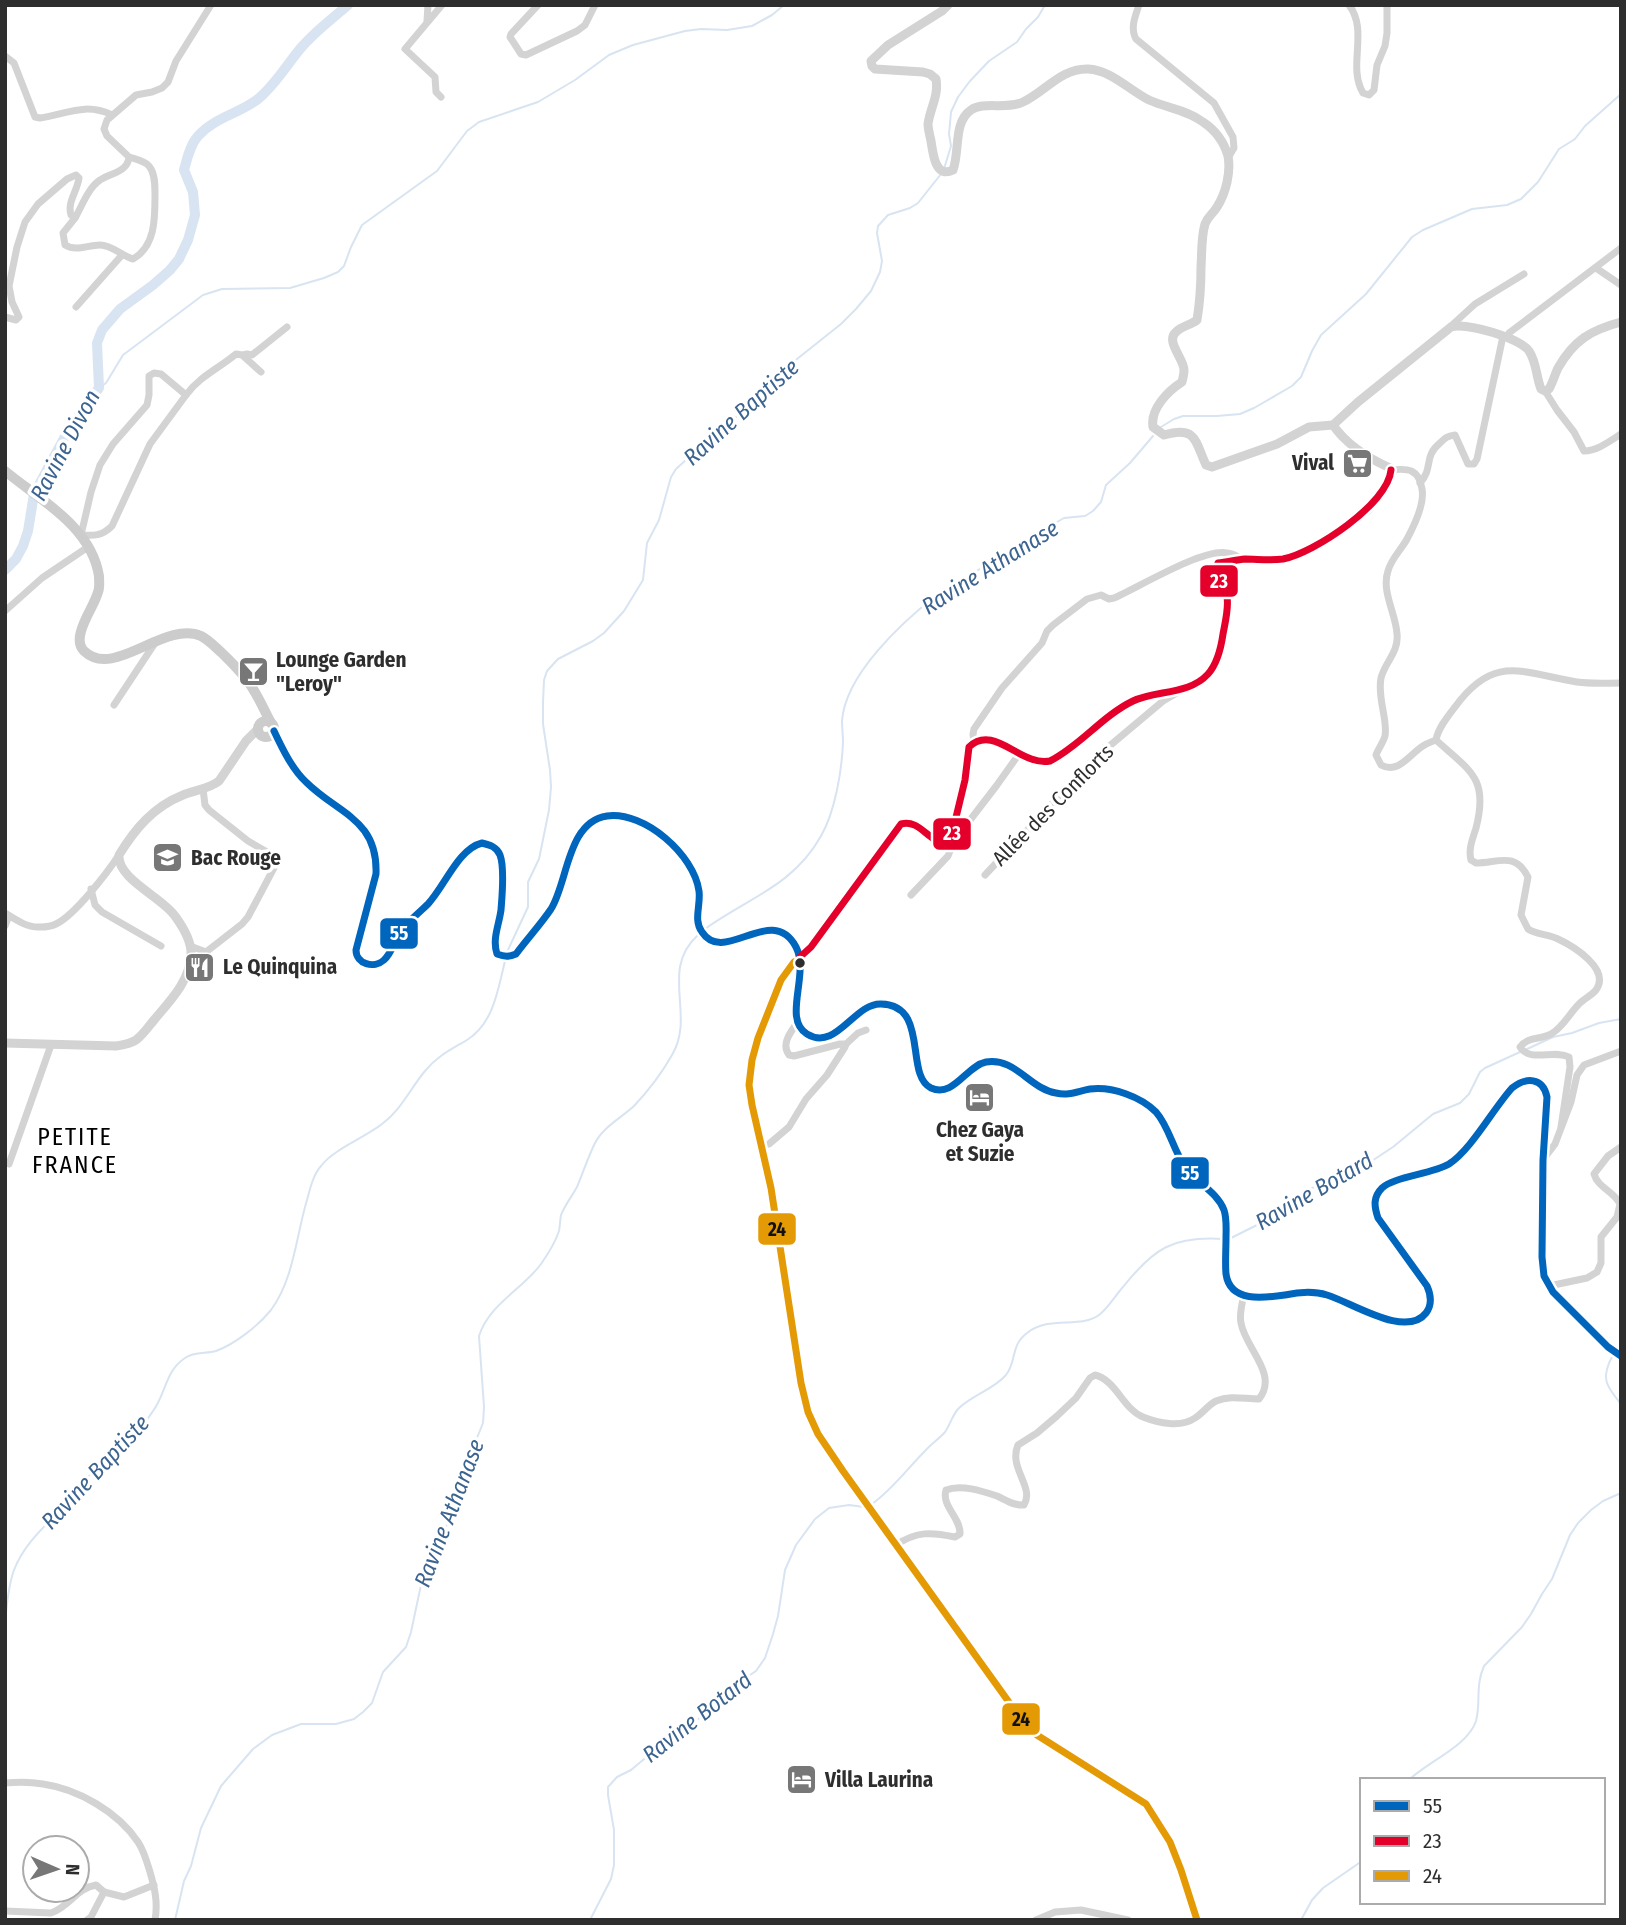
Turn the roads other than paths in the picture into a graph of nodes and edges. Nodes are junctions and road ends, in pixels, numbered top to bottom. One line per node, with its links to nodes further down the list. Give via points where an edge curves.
1 (211, 5): 13 (street, via 168,82 136,96)
2 (428, 5): 10 (street)
3 (443, 5): 10 (street)
4 (538, 5): 5 (street, via 511,34 521,54 578,31)
5 (595, 5)
6 (948, 5): 15 (street, via 871,61 875,69 923,72 936,79 928,125 934,160 943,172 953,170 961,124 970,110 1011,107 1062,75 1085,69 1109,75 1148,99 1203,122 1220,138)
7 (1139, 5): 15 (street, via 1133,26 1136,39 1214,103 1233,137 1234,148)
8 (1349, 5): 9 (street, via 1358,28 1359,86 1369,95 1385,46)
9 (1387, 5)
10 (427, 21): 12 (street, via 405,49 435,77)
11 (5, 55): 13 (street, via 13,63 35,117 91,109)
12 (441, 97)
13 (112, 115): 14 (street, via 104,129)
14 (129, 157): 16 (street, via 124,169 99,180); 18 (street, via 149,165 153,173 155,224 138,256)
15 (1228, 158): 32 (street, via 1223,195 1205,224 1197,320 1173,336 1185,373 1155,412 1153,427 1164,435 1179,431 1193,435 1206,465 1212,467 1310,427)
16 (75, 218): 18 (street, via 63,233 65,245 101,245); 23 (street, via 70,204 78,187 76,175 38,204 25,222 9,286 19,317)
17 (1621, 248): 19 (street)
18 (122, 255): 22 (street)
19 (1596, 268): 21 (street); 27 (street)
20 (1524, 274): 26 (street, via 1475,304)
21 (1621, 285)
22 (76, 307)
23 (5, 317)
24 (1621, 323): 30 (street, via 1593,331 1577,342)
25 (287, 327): 28 (street, via 252,355)
26 (1451, 327): 27 (street, via 1462,325); 32 (street)
27 (1505, 337): 30 (street, via 1530,352 1539,386); 36 (street, via 1477,459 1468,464 1455,435 1448,436 1431,452 1426,477)
28 (242, 355): 29 (street); 31 (street, via 236,354 201,378)
29 (261, 372)
30 (1545, 391): 33 (street, via 1584,451)
31 (186, 396): 37 (street, via 150,444 112,526 97,536); 37 (street, via 161,374 149,376 147,405 100,465)
32 (1334, 425): 34 (street, via 1353,445)
33 (1621, 434)
34 (1391, 470): 36 (street, via 1410,470); 39 (street, via 1368,510 1328,538 1286,559)
35 (5, 471): 37 (main road)
36 (1420, 483): 46 (street, via 1421,506 1386,573 1397,641 1380,681 1385,732 1376,755 1381,765 1391,768)
37 (81, 535): 38 (main road)
38 (88, 547): 40 (street, via 42,578); 41 (main road, via 99,575 99,590 80,633 83,650 113,659)
39 (1243, 559): 43 (street, via 1218,563 1215,569 1227,593 1223,635 1209,673); 47 (street, via 1226,552 1208,556 1114,598 1087,599 1047,631 974,729)
40 (5, 611)
41 (157, 640): 44 (street); 45 (main road, via 186,634 208,640 252,687 264,709)
42 (1621, 683): 46 (street, via 1496,672 1469,689)
43 (1189, 686): 48 (street, via 1130,702 1049,761 1032,761); 51 (street, Allée des Conflorts, via 1163,701 1094,759)
44 (114, 705)
45 (266, 729): 49 (street, via 250,737 219,781); 58 (main road, via 304,781 369,836 376,874 356,950 368,965 386,958 404,927 465,854 482,843 495,848 502,868 495,948 503,957 516,954 550,912 581,834 590,824 609,816 647,824 672,844 699,887 698,921 705,937 727,943 778,930 791,939)
46 (1436, 740): 65 (street, via 1473,776 1479,788 1471,860 1519,864 1528,877 1521,915 1528,929 1574,947 1598,974 1597,989 1551,1035 1520,1047 1532,1056 1569,1057)
47 (974, 742): 48 (street, via 996,741); 58 (street, via 969,747 951,838 939,843 914,824 901,824)
48 (1019, 754): 53 (street, via 954,841 948,856)
49 (203, 789): 50 (street, via 160,807 140,824); 57 (street, via 209,810 274,856 276,864 242,924 206,951)
50 (119, 855): 52 (street); 57 (street, via 120,867 173,913)
51 (985, 875)
52 (91, 889): 54 (street, via 56,924 30,927); 56 (street, via 102,912)
53 (911, 895)
54 (7, 915): 55 (street)
55 (5, 926)
56 (161, 946)
57 (190, 946): 63 (street, via 183,983 137,1039 116,1046)
58 (800, 958): 59 (main road); 66 (street, via 782,980 751,1060 750,1094)
59 (797, 1023): 62 (street, via 785,1043 789,1055); 71 (main road, via 810,1036 826,1037 870,1006 882,1004 906,1018 913,1031 920,1075 932,1088 950,1087 978,1065 991,1061 1009,1066 1051,1093 1103,1088 1134,1098 1156,1112 1179,1159 1223,1207 1227,1279)
60 (866, 1030): 62 (street)
61 (5, 1043): 63 (street)
62 (846, 1044): 66 (street, via 789,1127)
63 (51, 1045): 69 (street)
64 (1621, 1051): 65 (street, via 1580,1069)
65 (1561, 1127): 68 (street)
66 (762, 1146): 73 (street, via 808,1412 818,1434)
67 (1621, 1147): 70 (street, via 1594,1174 1620,1204 1617,1217 1601,1237 1597,1272)
68 (1544, 1160): 70 (main road, via 1542,1256); 71 (main road, via 1546,1089 1531,1080 1512,1088 1455,1159 1380,1190 1375,1202 1378,1218 1431,1294 1422,1317 1397,1322 1316,1293)
69 (9, 1164)
70 (1549, 1286): 72 (main road)
71 (1244, 1296): 73 (street, via 1241,1323 1265,1379 1259,1399 1225,1398 1191,1421 1172,1424 1139,1415 1095,1375 1076,1398 1018,1445 1015,1458 1027,1492 1024,1505 976,1490 949,1488 944,1496 960,1534 921,1533)
72 (1621, 1356)
73 (896, 1545): 82 (street, via 1029,1731 1146,1804 1170,1842)
74 (5, 1783): 75 (street, via 64,1789 117,1818 139,1843)
75 (154, 1885): 76 (street, via 124,1897); 79 (street)
76 (104, 1892): 77 (street, via 91,1885 51,1913); 78 (street)
77 (5, 1911)
78 (87, 1920)
79 (155, 1920)
80 (1036, 1920): 81 (street, via 1055,1912 1081,1910)
81 (1128, 1920)
82 (1196, 1920)

